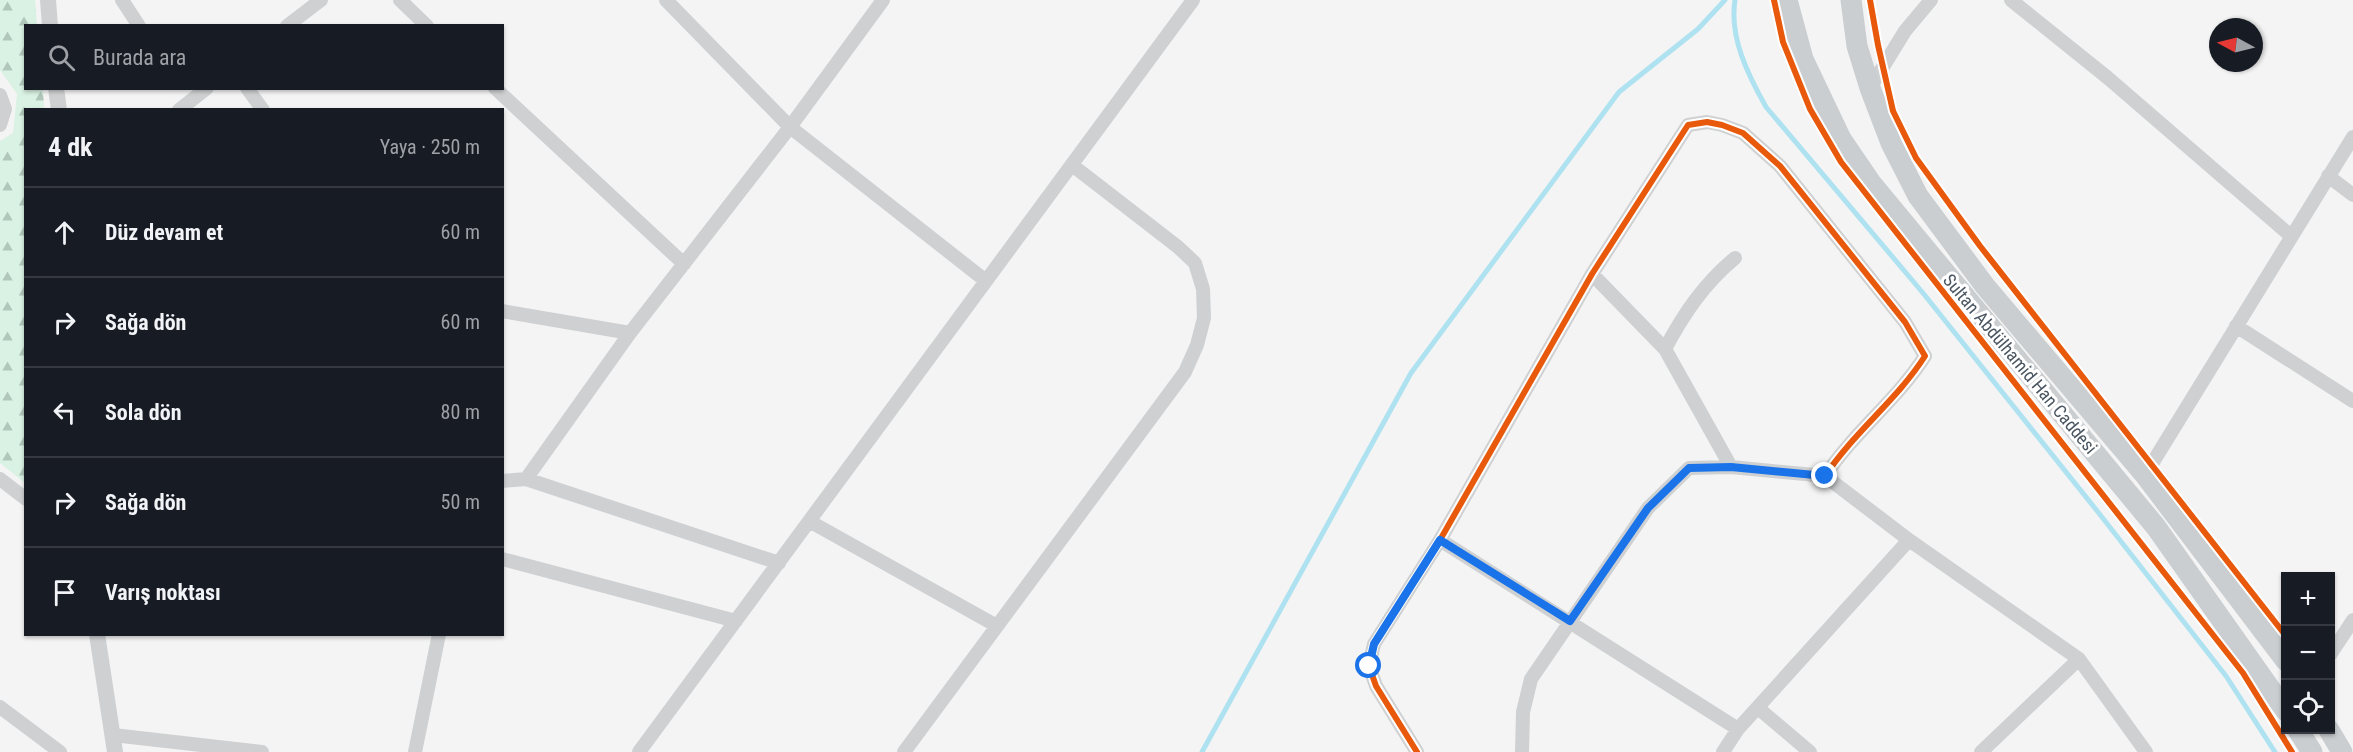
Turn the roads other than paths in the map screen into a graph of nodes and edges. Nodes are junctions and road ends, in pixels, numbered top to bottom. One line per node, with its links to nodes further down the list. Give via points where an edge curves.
1 (48, 0): 13 (street)
2 (122, 0): 14 (street)
3 (321, 0): 12 (street)
4 (400, 0): 16 (street)
5 (666, 0): 28 (street)
6 (883, 0): 28 (street)
7 (1193, 0): 30 (street)
8 (1787, 0): 64 (main road, Sultan Abdülhamid Han Caddesi, via 1803,59 1841,140 1871,183 2156,527)
9 (1851, 0): 17 (main road, Sultan Abdülhamid Han Caddesi, via 1857,46)
10 (1931, 0): 17 (street, via 1905,30)
11 (2011, 0): 33 (street)
12 (301, 6): 15 (street)
13 (50, 24)
14 (138, 24)
15 (288, 24)
16 (426, 24)
17 (1870, 88): 44 (main road, Sultan Abdülhamid Han Caddesi, via 1891,143 1918,196 1985,286)
18 (56, 90): 25 (street)
19 (182, 90): 24 (street)
20 (204, 90): 24 (street)
21 (248, 90): 26 (street)
22 (497, 90): 35 (street)
23 (0, 95): 27 (street, via 5,109)
24 (185, 105)
25 (58, 108)
26 (262, 108)
27 (0, 125)
28 (790, 127): 35 (street); 37 (street)
29 (2353, 137): 31 (street)
30 (1072, 165): 37 (street); 58 (street, via 1195,263 1203,289 1204,318 1185,372)
31 (2328, 176): 32 (street); 33 (street)
32 (2353, 195)
33 (2291, 236): 39 (street)
34 (1735, 258): 41 (street, via 1712,278 1682,316)
35 (684, 264): 40 (street)
36 (1592, 274): 41 (street); 45 (street, via 1688,125 1707,122 1743,133 1780,166 1905,322 1925,356 1914,374 1841,452); 51 (street)
37 (986, 281): 50 (street)
38 (504, 311): 40 (street)
39 (2236, 326): 42 (street); 44 (street)
40 (630, 333): 47 (street)
41 (1665, 349): 43 (street)
42 (2353, 401)
43 (1731, 467): 45 (street); 57 (street, via 1689,468 1648,508)
44 (2145, 475): 62 (main road, Sultan Abdülhamid Han Caddesi)
45 (1825, 476): 52 (street)
46 (0, 478): 49 (street)
47 (526, 480): 48 (street); 54 (street)
48 (504, 481)
49 (24, 497)
50 (809, 521): 54 (street); 58 (street)
51 (1440, 540): 57 (street); 77 (street, via 1374,644 1369,666 1376,686)
52 (1909, 540): 63 (street); 66 (street)
53 (504, 561): 56 (street)
54 (779, 563): 56 (street)
55 (2353, 620): 61 (street)
56 (736, 621): 75 (street)
57 (1570, 621): 67 (street); 78 (street, via 1531,679 1522,712)
58 (997, 626): 76 (street)
59 (97, 636): 70 (street)
60 (439, 636): 74 (street)
61 (2335, 649)
62 (2281, 654)
63 (2079, 659): 81 (street); 82 (street)
64 (2281, 704)
65 (0, 707): 71 (street)
66 (1758, 708): 67 (street); 80 (street)
67 (1738, 729): 79 (street)
68 (2301, 734): 83 (main road)
69 (2332, 734): 84 (main road)
70 (113, 735): 72 (street); 73 (street)
71 (60, 752)
72 (116, 752)
73 (262, 752)
74 (415, 752)
75 (639, 752)
76 (904, 752)
77 (1417, 752)
78 (1522, 752)
79 (1723, 752)
80 (1810, 752)
81 (1981, 752)
82 (2146, 752)
83 (2312, 752)
84 (2342, 752)

